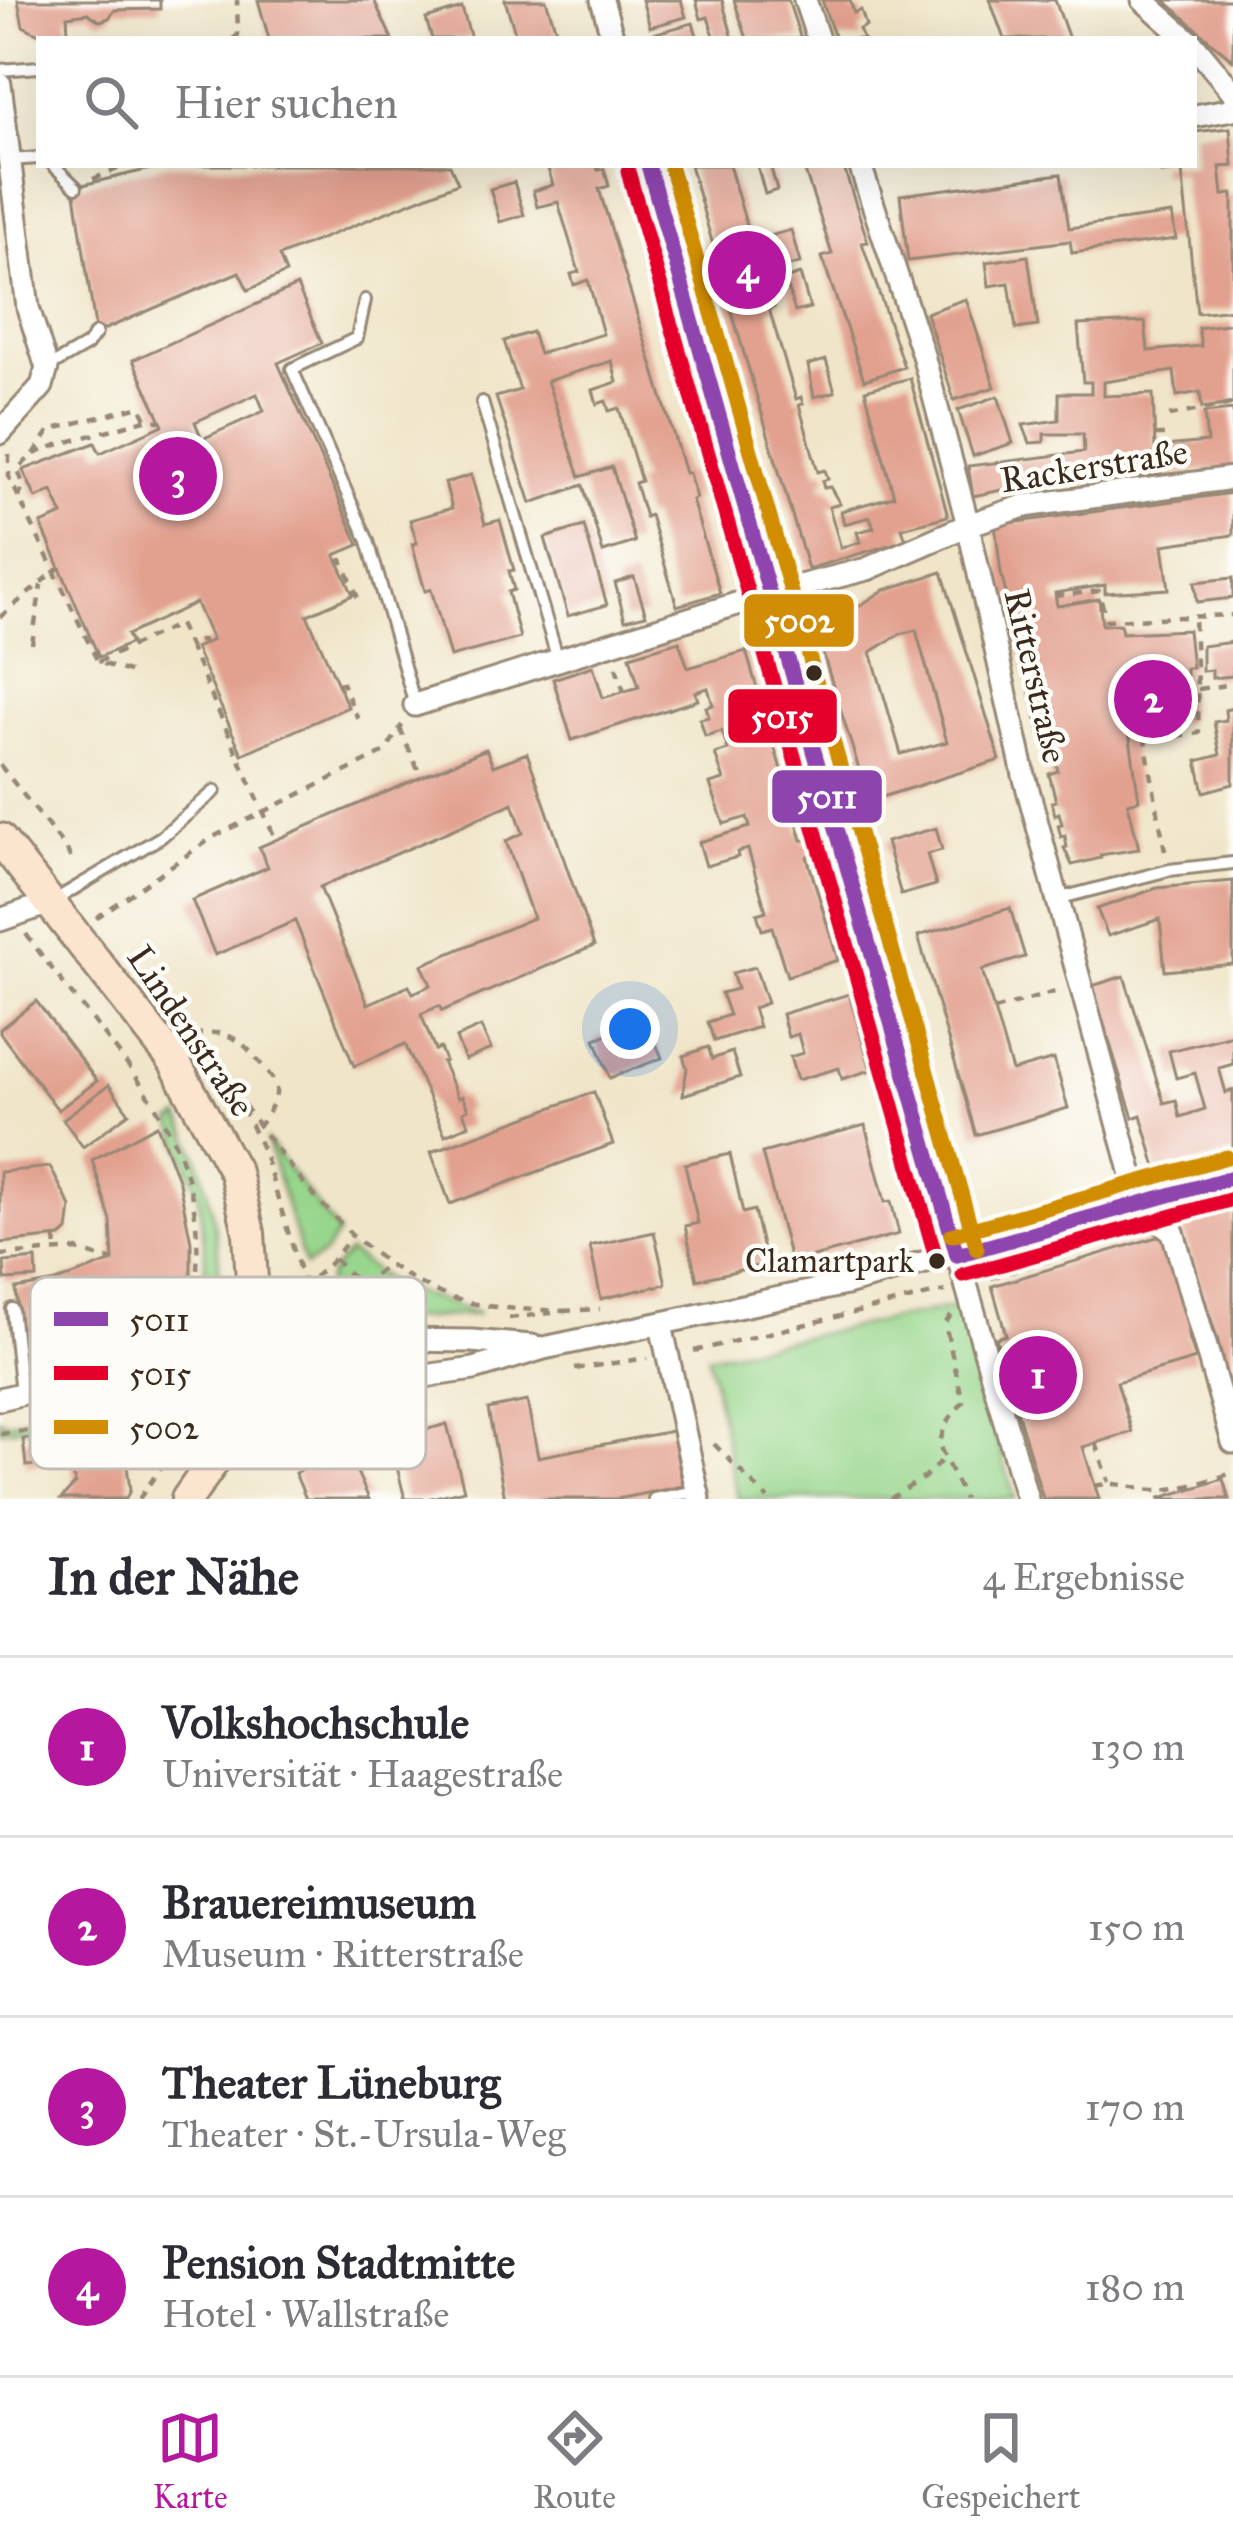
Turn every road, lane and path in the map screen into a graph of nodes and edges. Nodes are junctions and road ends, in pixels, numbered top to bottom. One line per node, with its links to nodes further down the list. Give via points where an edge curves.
1 (237, 0): 5 (path)
2 (602, 0): 6 (street)
3 (805, 0): 7 (street)
4 (1143, 0): 8 (street)
5 (237, 36)
6 (612, 36)
7 (817, 36)
8 (1184, 36)
9 (1197, 49): 13 (street)
10 (36, 67): 11 (lane)
11 (0, 70)
12 (0, 83): 17 (street)
13 (1233, 92)
14 (1233, 109): 15 (street)
15 (1197, 115)
16 (36, 158): 17 (lane)
17 (10, 160): 25 (street, via 28,308)
18 (55, 168): 22 (lane)
19 (120, 168): 22 (path)
20 (649, 168): 40 (street)
21 (861, 168): 36 (street, Ritterstraße)
22 (75, 186)
23 (365, 300): 55 (lane, via 357,338 290,364 368,541)
24 (96, 333): 25 (lane)
25 (47, 368): 31 (street, via 42,386)
26 (482, 402): 49 (lane)
27 (1231, 404): 28 (path)
28 (1169, 416)
29 (147, 420): 30 (path); 34 (path); 34 (path, via 140,406 50,430)
30 (160, 421)
31 (0, 433)
32 (1155, 435): 33 (path)
33 (1169, 435)
34 (34, 454): 38 (path, via 17,469 18,496)
35 (1233, 478): 36 (street, Rackerstraße, via 1024,506)
36 (968, 525): 40 (street, Rackerstraße, via 867,569); 67 (street, Ritterstraße)
37 (338, 562): 42 (path)
38 (57, 570): 39 (path); 50 (path)
39 (42, 582): 44 (path); 46 (path)
40 (768, 594): 49 (street, Rackerstraße); 81 (street)
41 (1055, 596): 45 (path, via 1099,591 1106,620)
42 (361, 605)
43 (1233, 615): 45 (path)
44 (0, 617)
45 (1194, 618): 54 (path)
46 (32, 644)
47 (204, 644): 48 (path)
48 (189, 646): 50 (path, via 179,624); 61 (path)
49 (558, 660): 55 (street, Rackerstraße)
50 (98, 662): 51 (path)
51 (132, 673)
52 (338, 684): 56 (path)
53 (1233, 684): 54 (path)
54 (1198, 689): 65 (path, via 1199,733 1145,740)
55 (415, 705): 57 (path)
56 (358, 719)
57 (400, 728): 59 (path); 61 (path, via 385,752)
58 (0, 765): 66 (path, via 67,850)
59 (421, 777)
60 (215, 790): 66 (lane)
61 (263, 812): 63 (path); 70 (path)
62 (0, 838): 68 (main road, Lindenstraße)
63 (276, 839)
64 (1233, 863): 65 (lane)
65 (1169, 870): 67 (lane)
66 (83, 886): 68 (lane); 70 (path)
67 (1057, 899): 71 (street, Ritterstraße)
68 (52, 902): 69 (street); 70 (main road, Lindenstraße)
69 (7, 919): 85 (path, via 160,1107 190,1184)
70 (88, 924): 86 (main road, Lindenstraße, via 235,1172)
71 (1079, 986): 72 (path); 76 (street, Ritterstraße)
72 (994, 1010)
73 (238, 1097): 74 (path); 74 (path, via 193,1035 228,1033 273,1080 275,1099); 87 (path, via 264,1153)
74 (260, 1126): 77 (path)
75 (1233, 1177): 76 (street)
76 (1140, 1204): 81 (street); 103 (street, via 1173,1232)
77 (353, 1234): 82 (path); 84 (path)
78 (55, 1238): 79 (path)
79 (56, 1251): 80 (path); 83 (path)
80 (0, 1255)
81 (957, 1255): 93 (street); 96 (street)
82 (334, 1259): 88 (path); 89 (path)
83 (113, 1261)
84 (388, 1263): 90 (path); 91 (path)
85 (198, 1277)
86 (254, 1277)
87 (301, 1277)
88 (315, 1277)
89 (352, 1277)
90 (372, 1277)
91 (411, 1277)
92 (426, 1286): 95 (path, via 496,1307)
93 (970, 1302): 106 (path, via 945,1324 963,1392 939,1445); 120 (street)
94 (12, 1309): 100 (lane)
95 (566, 1311)
96 (661, 1325): 98 (street); 113 (street)
97 (426, 1340): 98 (street)
98 (544, 1348): 99 (street)
99 (426, 1376)
100 (11, 1396)
101 (30, 1431): 102 (path)
102 (0, 1434)
103 (1233, 1442)
104 (1096, 1443): 110 (path)
105 (717, 1447): 117 (path)
106 (943, 1459): 118 (path); 119 (path)
107 (160, 1469): 114 (path)
108 (208, 1469): 115 (main road, Lindenstraße)
109 (1233, 1473): 112 (path)
110 (1108, 1482): 111 (path); 112 (path)
111 (1095, 1486)
112 (1149, 1490): 121 (path)
113 (698, 1495): 116 (lane)
114 (139, 1499)
115 (187, 1499)
116 (654, 1499)
117 (769, 1499)
118 (890, 1499)
119 (964, 1499)
120 (1027, 1499)
121 (1151, 1499)

